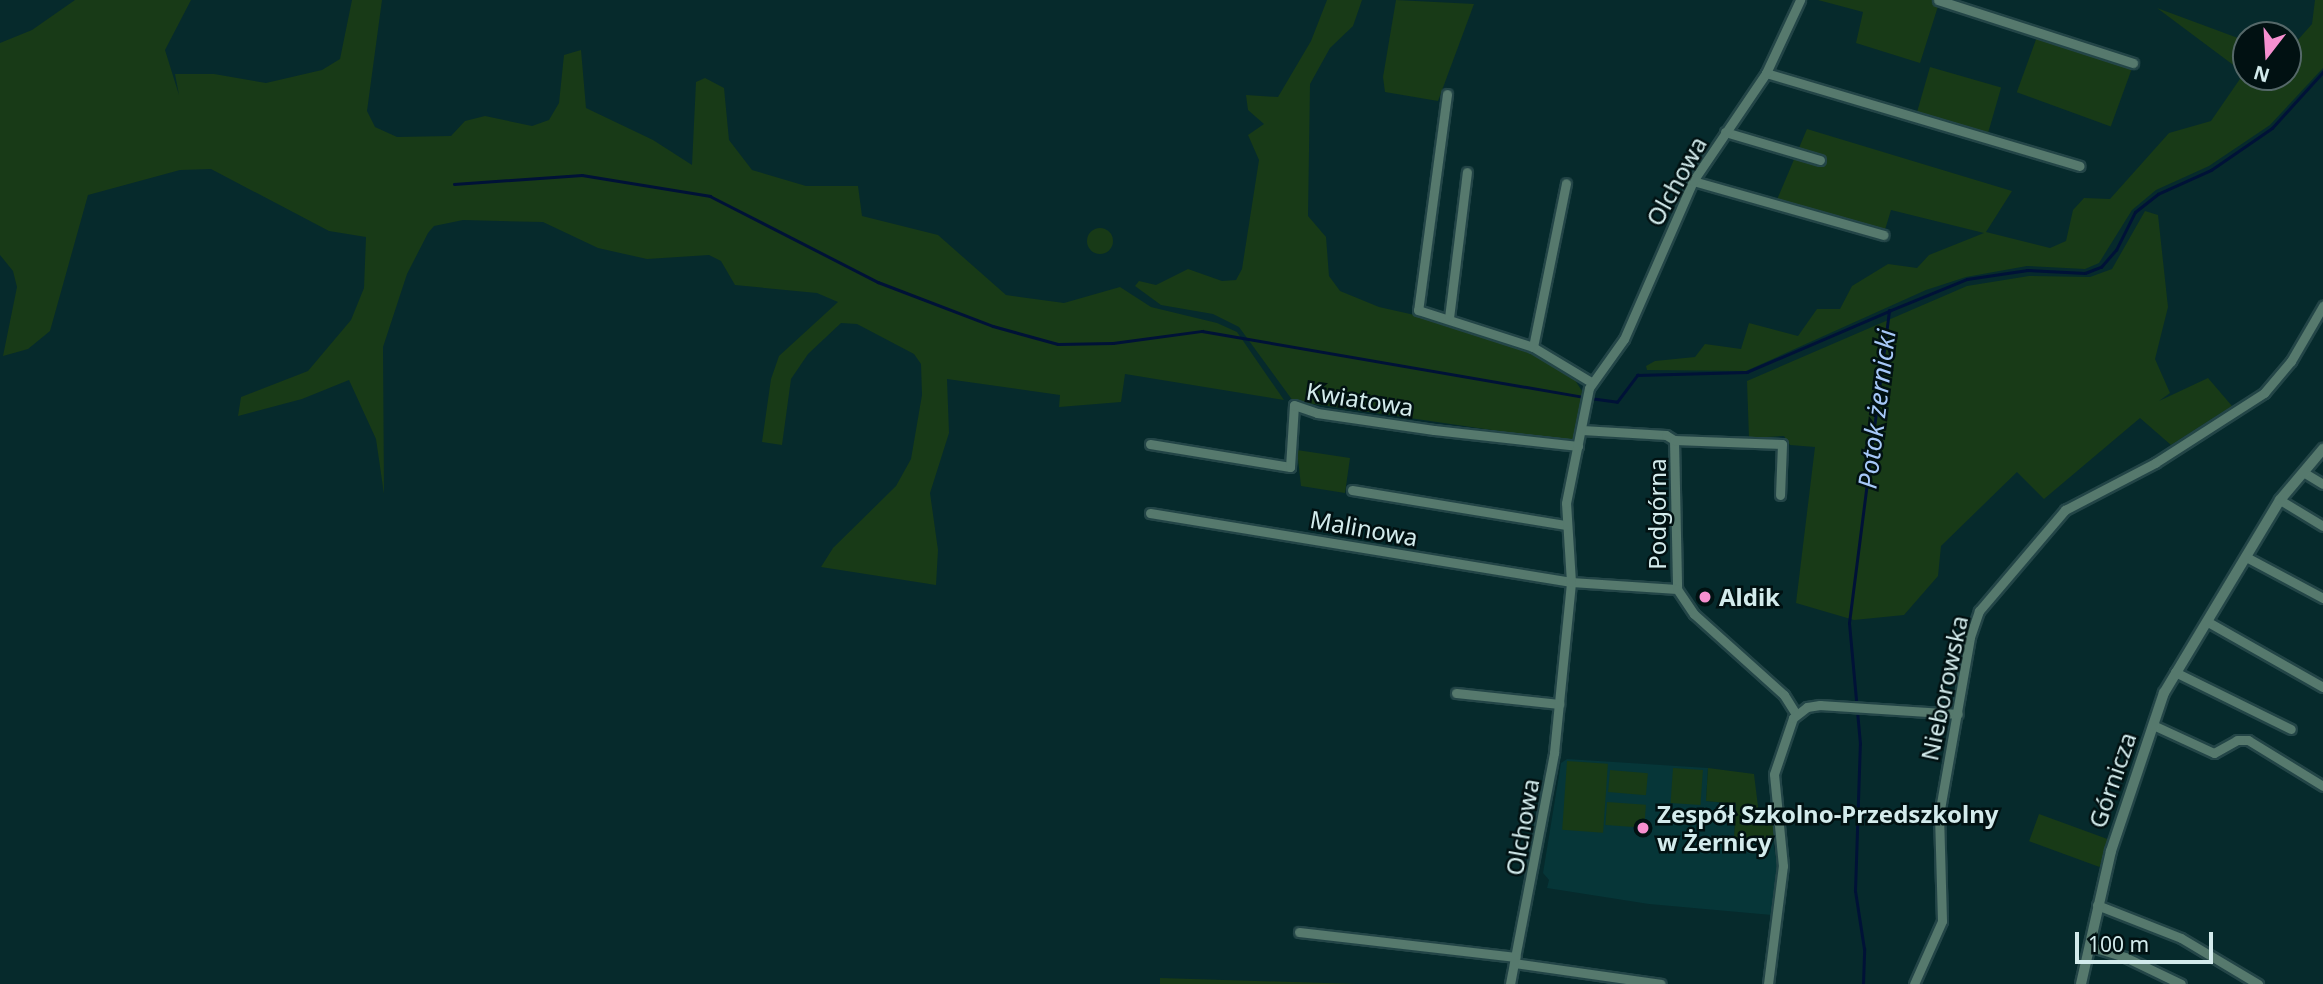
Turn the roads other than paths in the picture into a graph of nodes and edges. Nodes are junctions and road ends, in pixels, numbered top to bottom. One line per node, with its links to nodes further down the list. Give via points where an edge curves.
1 (1800, 0): 4 (street, Olchowa)
2 (1938, 0): 3 (street)
3 (2133, 63)
4 (1766, 73): 6 (street, Olchowa); 8 (street)
5 (1447, 94): 14 (street, via 1418,310)
6 (1725, 132): 7 (street); 10 (street, Olchowa)
7 (1820, 160)
8 (2079, 166)
9 (1467, 172): 14 (street)
10 (1692, 181): 12 (street); 16 (street, Olchowa, via 1623,339)
11 (1566, 183): 15 (street)
12 (1884, 235)
13 (2323, 306): 40 (street, Nieborowska, via 2291,361 2264,393 2155,463 2082,499 2048,526 1979,611)
14 (1448, 317): 15 (street)
15 (1533, 347): 16 (street)
16 (1591, 382): 17 (street, Olchowa)
17 (1582, 430): 18 (street, Podgórna, via 1666,435); 20 (street, Olchowa)
18 (1674, 440): 25 (street, Podgórna, via 1782,444); 32 (street, Podgórna)
19 (1150, 444): 20 (street, Kwiatowa, via 1290,467 1294,405 1395,424)
20 (1578, 446): 28 (street, Olchowa, via 1567,494)
21 (2323, 449): 22 (street, Górnicza)
22 (2303, 472): 23 (street); 26 (street, Górnicza)
23 (2323, 484)
24 (1352, 490): 28 (street)
25 (1780, 495)
26 (2280, 500): 29 (street); 30 (street, Górnicza)
27 (1150, 513): 31 (street, Malinowa)
28 (1566, 525): 31 (street, Olchowa)
29 (2323, 526)
30 (2248, 558): 33 (street); 34 (street, Górnicza)
31 (1571, 582): 32 (street, Podgórna); 38 (street, Olchowa)
32 (1677, 589): 39 (street, Podgórna, via 1694,614 1775,687)
33 (2323, 598)
34 (2208, 622): 35 (street, Górnicza); 36 (street)
35 (2175, 671): 41 (street, Górnicza); 42 (street)
36 (2323, 687)
37 (1456, 693): 38 (street)
38 (1559, 704): 47 (street, Olchowa, via 1546,810)
39 (1797, 714): 40 (street, via 1812,706); 50 (street, via 1775,768 1783,860)
40 (1958, 714): 51 (street, Nieborowska, via 1938,815 1944,914)
41 (2153, 725): 43 (street, via 2214,753 2245,739); 44 (street, Górnicza)
42 (2291, 729)
43 (2323, 786)
44 (2097, 905): 46 (street, Górnicza); 54 (street, via 2182,937)
45 (1299, 932): 47 (street)
46 (2089, 946): 52 (street, Górnicza); 53 (street, via 2125,957)
47 (1515, 960): 48 (street, Olchowa); 49 (street)
48 (1510, 984)
49 (1661, 984)
50 (1768, 984)
51 (1914, 984)
52 (2081, 984)
53 (2181, 984)
54 (2258, 984)

